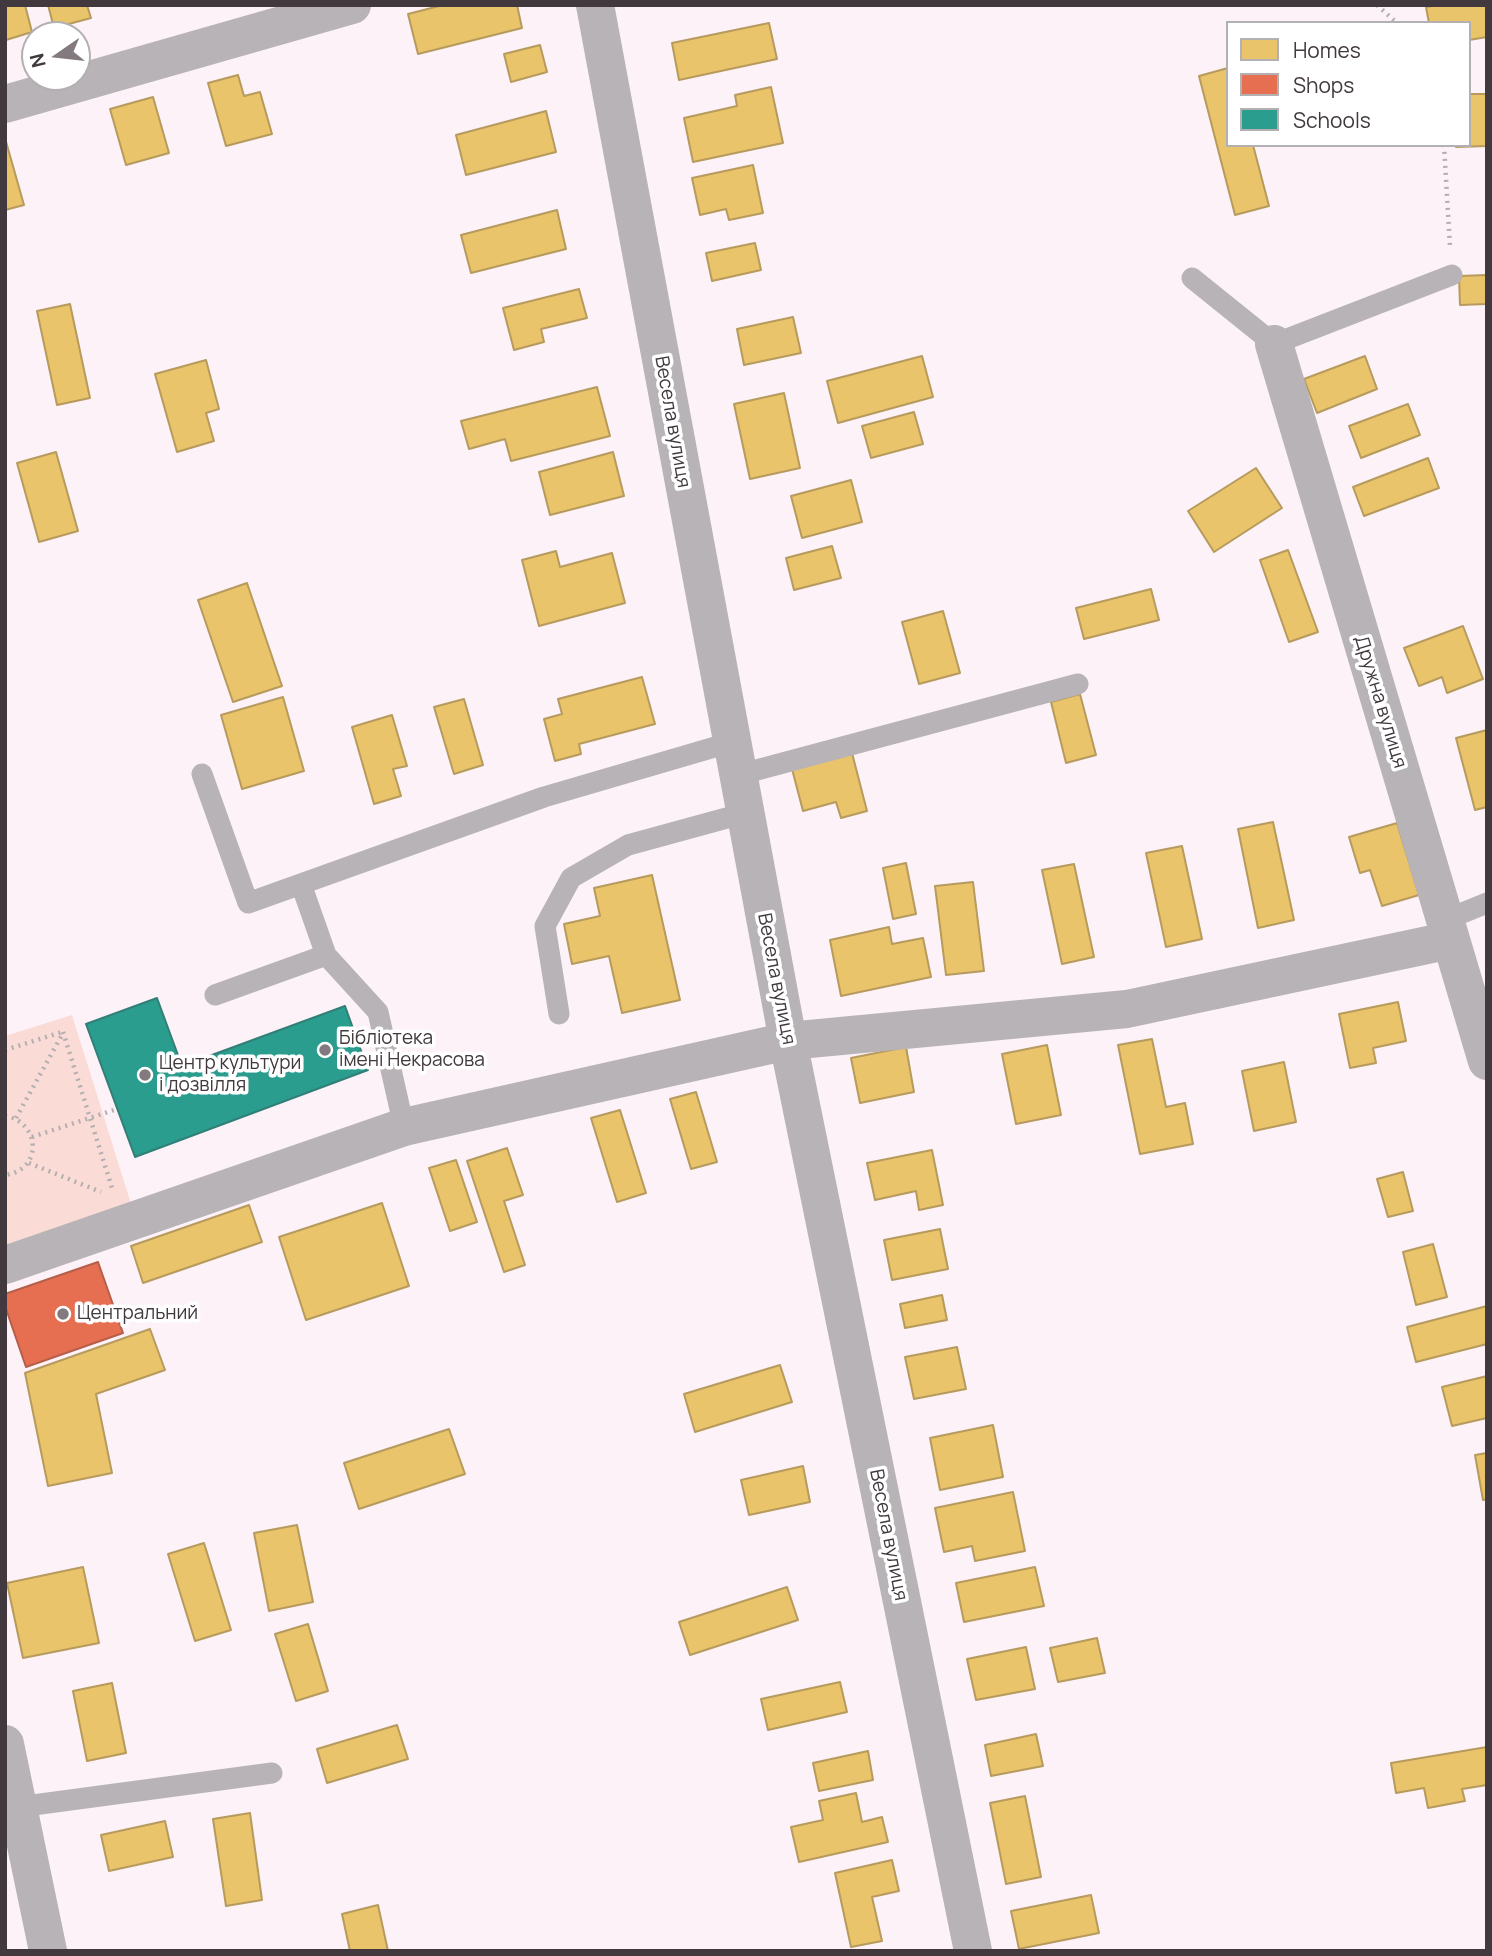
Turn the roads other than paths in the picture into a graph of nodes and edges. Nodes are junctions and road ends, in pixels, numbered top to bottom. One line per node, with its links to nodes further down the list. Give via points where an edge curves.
1 (352, 5): 3 (street)
2 (595, 5): 8 (street, Весела вулиця)
3 (5, 104)
4 (1452, 275): 6 (lane)
5 (1192, 278): 6 (lane)
6 (1274, 344): 13 (street, Дружна вулиця)
7 (1078, 684): 8 (lane)
8 (735, 758): 10 (street, Весела вулиця); 11 (lane, via 544,797)
9 (202, 774): 11 (lane, via 248,902)
10 (745, 813): 16 (lane, via 628,845 571,878 545,926); 17 (street, Весела вулиця)
11 (300, 884): 14 (lane)
12 (1487, 904): 13 (lane)
13 (1448, 930): 17 (street, via 1127,1009); 18 (street, Дружна вулиця)
14 (326, 955): 15 (lane); 19 (lane, via 378,1012)
15 (215, 995)
16 (559, 1014)
17 (788, 1041): 19 (street); 25 (street, Весела вулиця)
18 (1487, 1061)
19 (404, 1126): 20 (street)
20 (5, 1265)
21 (5, 1744): 23 (street)
22 (272, 1773): 23 (lane)
23 (18, 1807): 24 (street)
24 (48, 1951)
25 (973, 1951)

